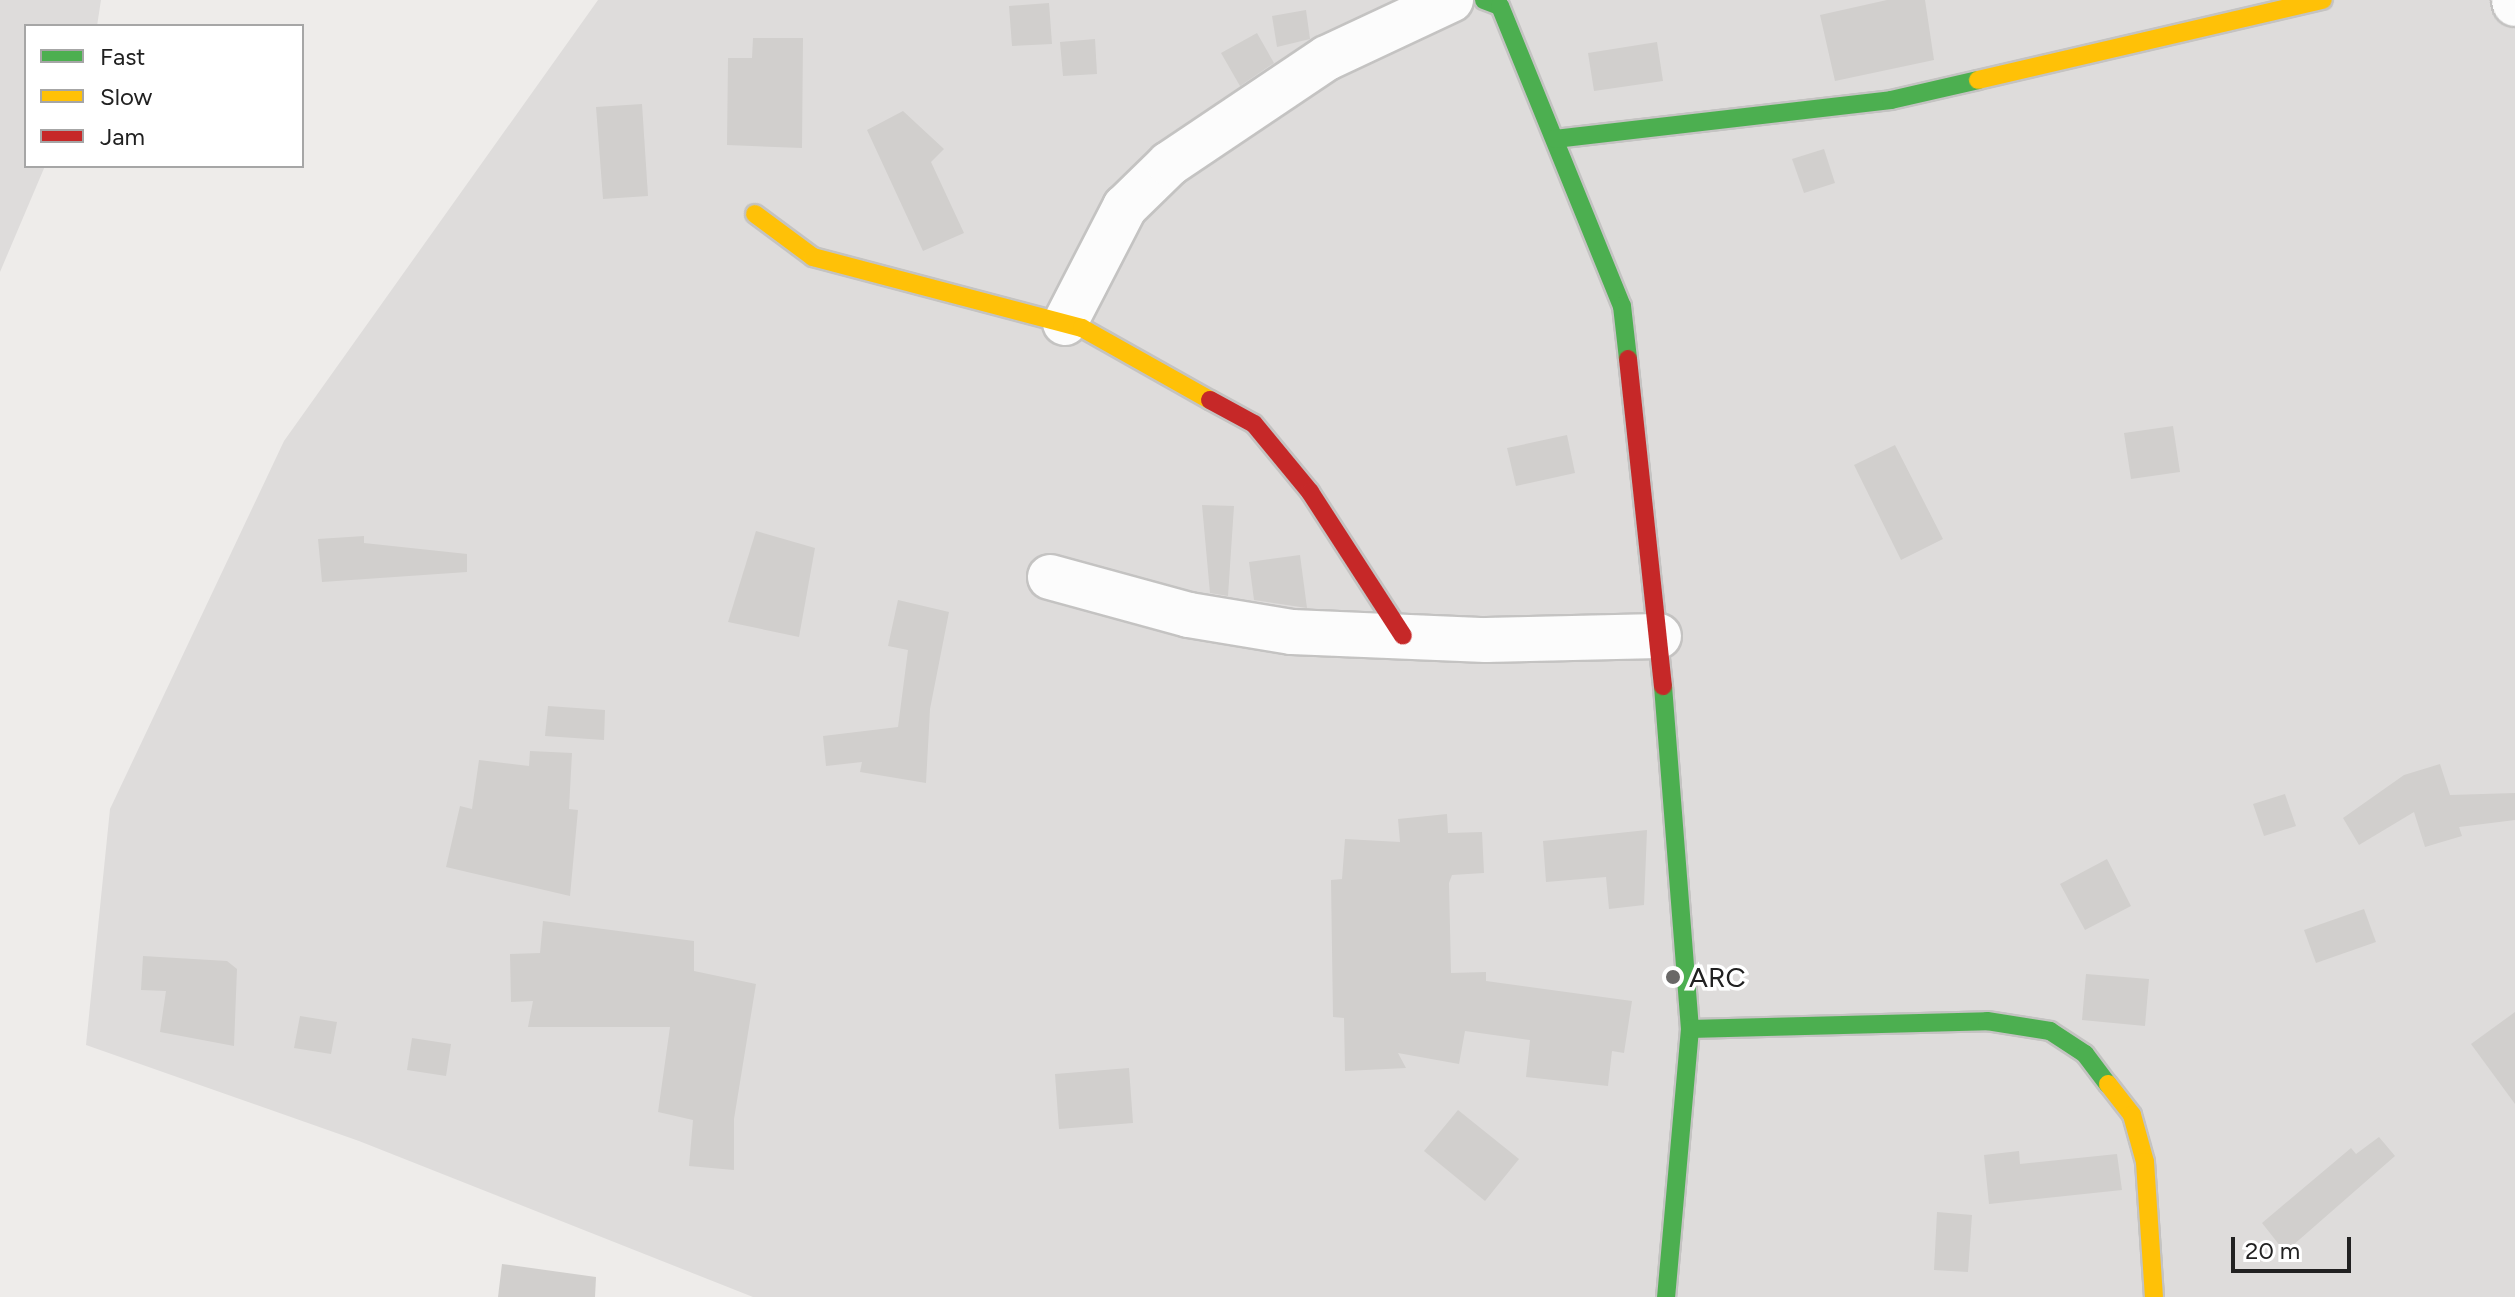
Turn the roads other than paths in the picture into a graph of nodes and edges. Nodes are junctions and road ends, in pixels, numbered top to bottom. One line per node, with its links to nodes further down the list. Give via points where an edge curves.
1 (1451, 0): 6 (street, via 1327,58 1169,164 1125,207)
2 (1484, 0): 4 (street, via 1500,6)
3 (2323, 0): 4 (street, via 1891,100)
4 (1555, 139): 9 (street, via 1622,306)
5 (755, 214): 6 (street, via 813,257)
6 (1065, 323): 8 (street, via 1194,386 1254,424 1310,492)
7 (1050, 577): 8 (street, via 1233,624)
8 (1403, 636): 9 (street)
9 (1659, 636): 10 (street)
10 (1690, 1029): 11 (street); 12 (street, via 1840,1020 1987,1021 2050,1031 2085,1054 2132,1115 2145,1162)
11 (1666, 1297)
12 (2154, 1297)

